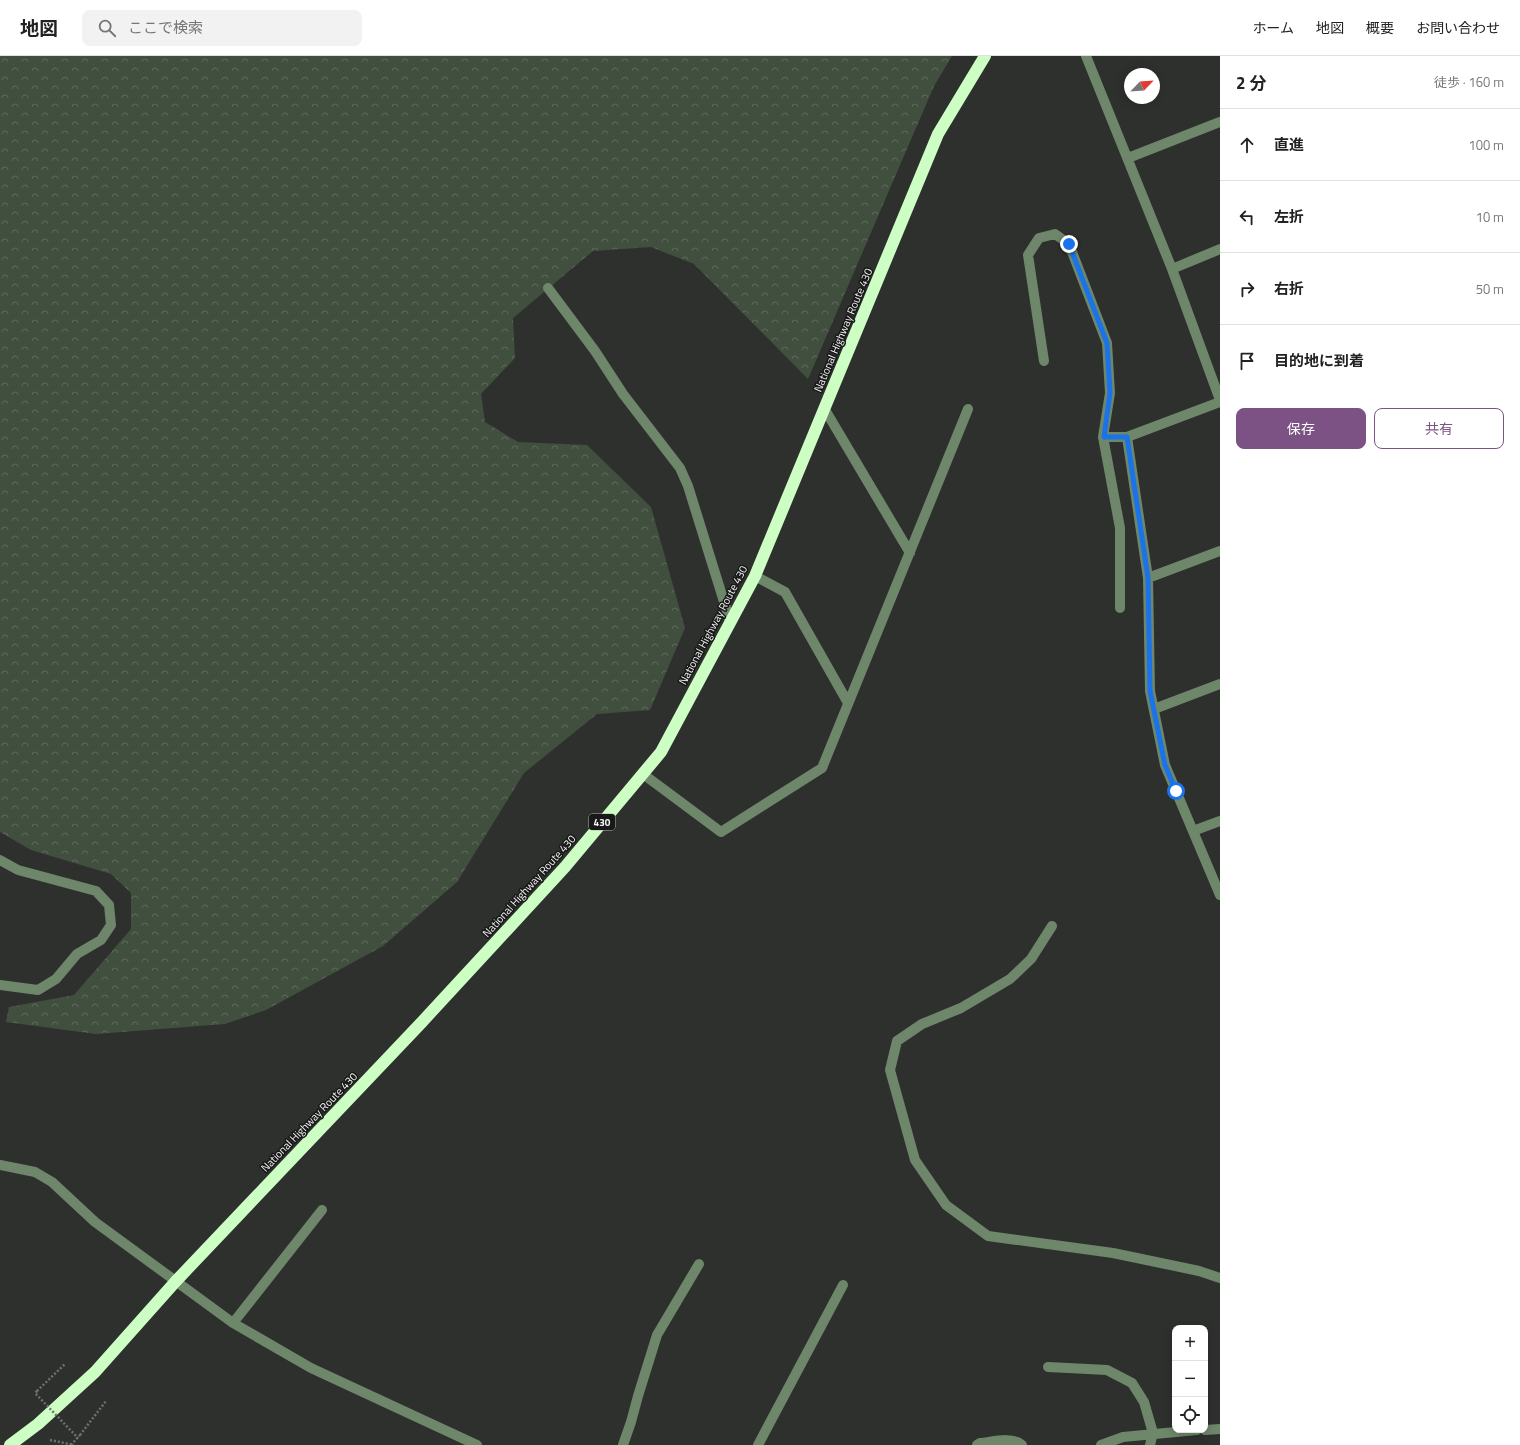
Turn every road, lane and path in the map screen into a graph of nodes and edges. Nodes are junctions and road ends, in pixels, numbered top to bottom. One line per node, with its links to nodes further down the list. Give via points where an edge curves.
1 (985, 56): 10 (highway, National Highway Route 430 / 430, via 938,134)
2 (1086, 56): 4 (street)
3 (1220, 122): 4 (street)
4 (1128, 158): 6 (street)
5 (1220, 249): 6 (street)
6 (1172, 268): 9 (street)
7 (548, 288): 19 (street, via 623,394 680,468 688,486)
8 (1044, 361): 12 (street, via 1028,255 1039,238 1055,234 1069,244 1107,343 1110,393)
9 (1220, 401): 13 (street)
10 (824, 408): 15 (street); 16 (highway, National Highway Route 430 / 430)
11 (968, 409): 15 (street)
12 (1104, 437): 13 (street); 18 (street, via 1120,528)
13 (1127, 437): 17 (street)
14 (1220, 551): 17 (street)
15 (910, 554): 21 (street)
16 (754, 576): 19 (highway, National Highway Route 430 / 430); 21 (street, via 785,592)
17 (1148, 578): 22 (street, via 1150,691)
18 (1120, 608)
19 (730, 621): 23 (highway, National Highway Route 430 / 430, via 661,752)
20 (1220, 684): 22 (street)
21 (848, 703): 23 (street, via 822,768 721,832)
22 (1154, 709): 25 (street, via 1165,765)
23 (643, 774): 34 (highway, National Highway Route 430 / 430, via 565,867)
24 (1220, 821): 25 (street)
25 (1193, 831): 27 (street)
26 (0, 860): 29 (street, via 18,870 96,891 109,905 111,925 101,940 77,954 56,979 38,990)
27 (1220, 895)
28 (1052, 926): 33 (street, via 1030,960 1010,979 961,1008 922,1024 897,1041 890,1070 915,1160 946,1205 988,1236 1113,1253)
29 (0, 985)
30 (0, 1165): 34 (street, via 35,1172 52,1182 95,1222)
31 (322, 1210): 36 (street)
32 (699, 1264): 48 (street, via 657,1335)
33 (1220, 1278)
34 (176, 1281): 36 (street); 45 (highway, National Highway Route 430 / 430, via 95,1372 38,1424)
35 (843, 1285): 49 (street)
36 (233, 1323): 47 (street, via 311,1368)
37 (65, 1364): 44 (path, bridge, via 35,1393)
38 (1048, 1367): 43 (street, via 1107,1370 1132,1383 1144,1402)
39 (106, 1401): 44 (path)
40 (1220, 1429): 41 (street)
41 (1208, 1430)
42 (1172, 1432): 43 (street)
43 (1153, 1433): 52 (street, via 1123,1437); 53 (street)
44 (78, 1438): 46 (path, bridge)
45 (10, 1445)
46 (71, 1445)
47 (477, 1445)
48 (623, 1445)
49 (758, 1445)
50 (977, 1445): 51 (street, via 1004,1441 1019,1442)
51 (1022, 1445)
52 (1101, 1445)
53 (1150, 1445)

